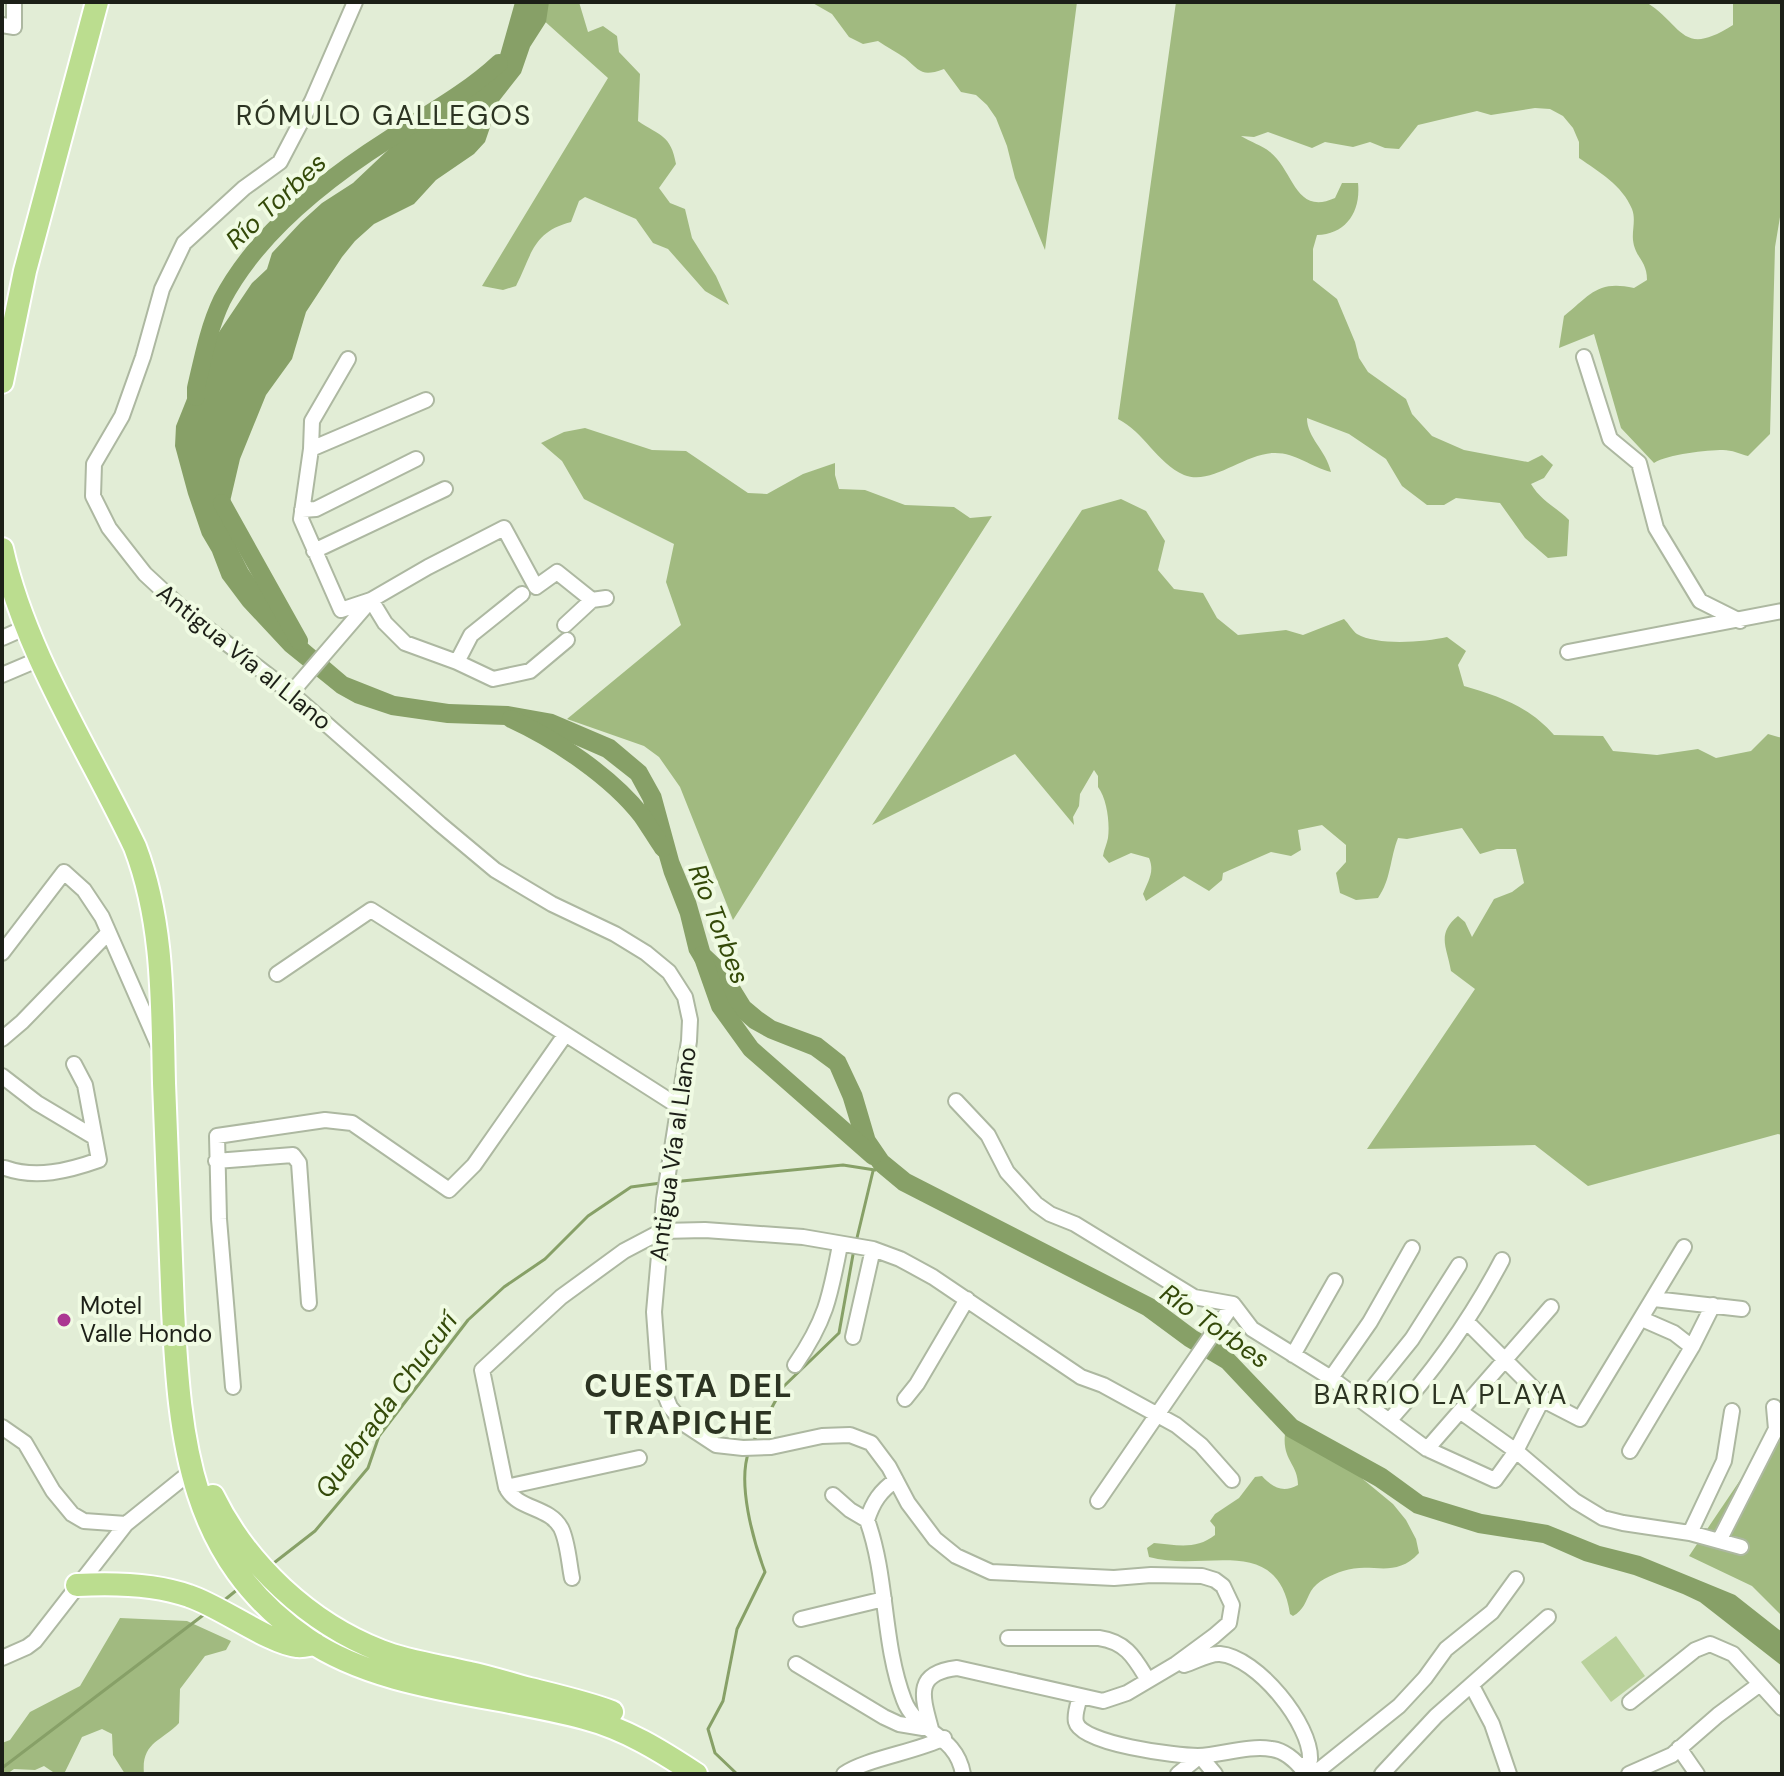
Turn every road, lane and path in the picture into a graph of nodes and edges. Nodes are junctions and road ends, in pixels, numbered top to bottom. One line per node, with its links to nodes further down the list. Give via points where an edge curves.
1 (14, 2): 4 (street, via 14,27)
2 (97, 2): 7 (highway, via 25,271)
3 (355, 2): 27 (street, Antigua Vía al Llano, via 280,162 184,243 162,289 122,416 94,464 92,481 93,496 109,528 145,574 196,621)
4 (2, 25)
5 (1584, 357): 18 (street, via 1610,439 1639,463 1656,528 1700,601)
6 (348, 359): 9 (street, via 312,421)
7 (2, 382)
8 (426, 400): 9 (street)
9 (311, 449): 12 (street)
10 (416, 459): 12 (street, via 316,509)
11 (445, 489): 13 (street)
12 (302, 510): 13 (street)
13 (314, 551): 16 (street, via 341,610)
14 (4, 564): 20 (highway)
15 (522, 594): 25 (street, via 471,635)
16 (371, 600): 19 (street, via 504,528 536,587 557,572 599,599); 25 (street, via 405,643); 27 (street)
17 (1782, 611): 18 (street)
18 (1740, 621): 23 (street)
19 (565, 625)
20 (27, 627): 21 (street); 24 (highway)
21 (2, 638)
22 (567, 640): 25 (street, via 530,671 493,679)
23 (1568, 652)
24 (42, 658): 26 (street); 33 (highway, via 146,876 162,981)
25 (457, 662)
26 (2, 675)
27 (291, 693): 37 (street, Antigua Vía al Llano, via 495,870 615,934 669,972 685,997 690,1020)
28 (108, 933): 29 (street, via 84,890 64,872); 32 (street); 33 (street)
29 (2, 953)
30 (277, 974): 31 (street, via 371,910)
31 (565, 1035): 37 (street); 39 (street, via 474,1165 449,1190 352,1123 325,1120 217,1136)
32 (2, 1039)
33 (164, 1056): 78 (highway, via 176,1358)
34 (74, 1064): 38 (street, via 85,1085)
35 (2, 1076): 38 (street)
36 (956, 1101): 52 (street, via 988,1135 1007,1172 1036,1204 1194,1297)
37 (678, 1106): 41 (street, Antigua Vía al Llano)
38 (94, 1137): 40 (street, via 99,1160 72,1170 23,1175)
39 (216, 1161): 51 (street, via 293,1155 299,1163); 64 (street)
40 (5, 1168)
41 (662, 1231): 42 (street, via 754,1233); 79 (street, Antigua Vía al Llano, via 655,1347 663,1394 684,1424 716,1445 743,1448 850,1435 871,1443); 81 (street, via 624,1251 561,1297 482,1370)
42 (840, 1245): 45 (street); 62 (street, via 826,1312)
43 (1684, 1247): 50 (street)
44 (1412, 1248): 63 (street)
45 (873, 1249): 49 (street); 58 (street)
46 (1502, 1260): 57 (street)
47 (1459, 1265): 67 (street, via 1412,1339)
48 (1335, 1281): 60 (street)
49 (967, 1299): 66 (street); 71 (street, via 1081,1377)
50 (1654, 1299): 53 (street); 56 (street)
51 (309, 1303)
52 (1233, 1304): 60 (street, via 1252,1329); 71 (street)
53 (1713, 1305): 55 (street); 59 (street)
54 (1551, 1307): 61 (street)
55 (1742, 1309)
56 (1642, 1319): 59 (street); 65 (street, via 1580,1419)
57 (1467, 1322): 61 (street); 72 (street)
58 (853, 1337)
59 (1692, 1347): 76 (street)
60 (1293, 1355): 63 (street)
61 (1506, 1359): 65 (street); 70 (street)
62 (795, 1365)
63 (1331, 1378): 67 (street)
64 (233, 1387)
65 (1543, 1398): 75 (street)
66 (905, 1399)
67 (1362, 1401): 72 (street)
68 (1774, 1407): 87 (street, via 1776,1429)
69 (1732, 1411): 86 (street, via 1724,1461)
70 (1461, 1412): 74 (street); 75 (street)
71 (1157, 1413): 80 (street, via 1201,1445); 83 (street)
72 (1389, 1421): 74 (street)
73 (2, 1427): 85 (street, via 25,1443 72,1514 84,1521)
74 (1427, 1449): 75 (street, via 1495,1480)
75 (1516, 1451): 86 (street, via 1603,1518)
76 (1630, 1451)
77 (639, 1458): 81 (street)
78 (193, 1470): 85 (street); 96 (highway, via 205,1515 234,1569 257,1598); 112 (highway, via 251,1558 304,1607 354,1638 381,1651 619,1714)
79 (896, 1480): 84 (street, via 883,1489); 99 (street, Antigua Vía al Llano, via 935,1539 991,1572 1215,1580 1229,1595 1229,1623)
80 (1232, 1480)
81 (506, 1487): 89 (street, via 510,1496 543,1512 561,1529)
82 (833, 1495): 84 (street)
83 (1098, 1501)
84 (867, 1520): 92 (street)
85 (126, 1524): 91 (street)
86 (1690, 1533): 87 (street)
87 (1720, 1539): 88 (street)
88 (1741, 1547)
89 (572, 1578)
90 (1516, 1579): 110 (street, via 1492,1612 1452,1643 1399,1706)
91 (77, 1585): 96 (highway, via 171,1591 223,1610 280,1641); 97 (street, via 35,1641)
92 (884, 1599): 94 (street); 106 (street, via 905,1704)
93 (1548, 1617): 102 (street)
94 (801, 1619)
95 (1008, 1638): 100 (street, via 1114,1641 1128,1649)
96 (315, 1644): 111 (highway, via 427,1686 588,1718 637,1737)
97 (2, 1658)
98 (796, 1664): 106 (street, via 884,1717)
99 (1176, 1664): 100 (street, Antigua Vía al Llano); 110 (street, via 1219,1653 1263,1676 1309,1744)
100 (1148, 1680): 103 (street, Antigua Vía al Llano, via 1103,1701)
101 (1760, 1684): 104 (street, via 1733,1654 1710,1644); 105 (street); 108 (street)
102 (1472, 1686): 117 (street, via 1420,1731); 118 (street)
103 (1080, 1697): 106 (street, Antigua Vía al Llano, via 957,1668 941,1670 922,1693); 109 (street, via 1076,1722 1081,1730 1141,1749)
104 (1630, 1702)
105 (1782, 1708)
106 (931, 1729): 107 (street)
107 (944, 1738): 113 (street); 114 (street, via 961,1761)
108 (1679, 1748): 119 (street); 120 (street)
109 (1200, 1756): 110 (street, via 1274,1749); 115 (street); 116 (street)
110 (1308, 1772)
111 (696, 1774)
112 (712, 1774)
113 (844, 1774)
114 (963, 1774)
115 (1178, 1774)
116 (1215, 1774)
117 (1383, 1774)
118 (1509, 1774)
119 (1629, 1774)
120 (1697, 1774)

